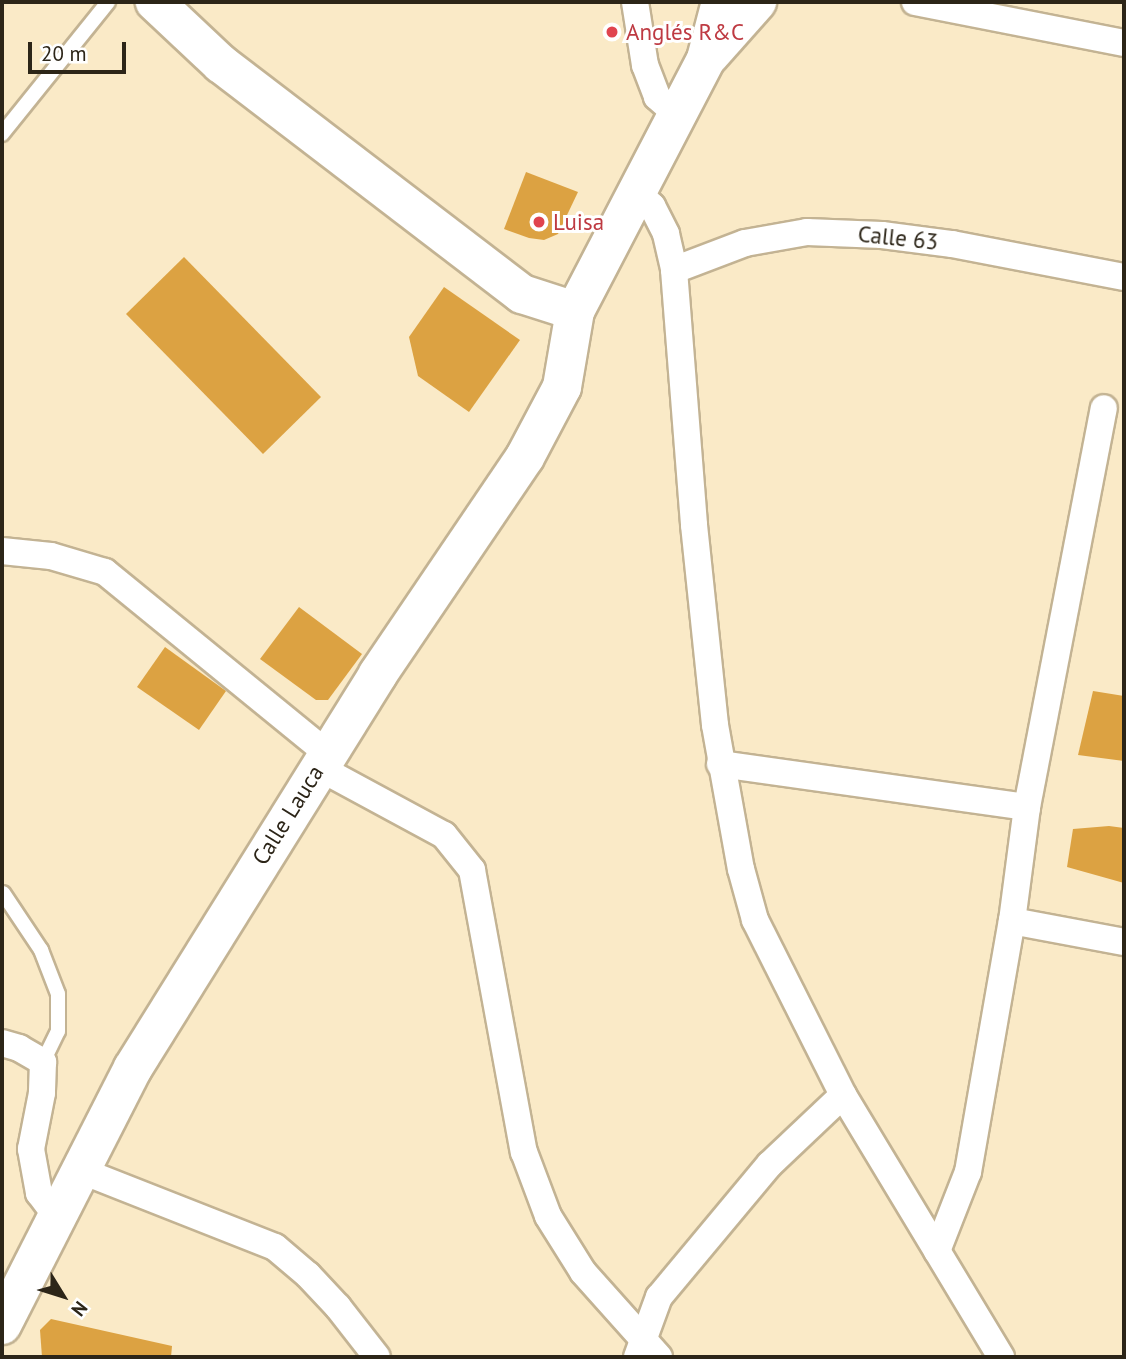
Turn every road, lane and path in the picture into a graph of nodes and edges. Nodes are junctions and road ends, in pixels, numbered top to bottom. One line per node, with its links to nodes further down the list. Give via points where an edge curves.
1 (108, 2): 10 (lane)
2 (155, 2): 14 (street, via 221,64 522,294)
3 (635, 2): 9 (street, via 645,65 657,97)
4 (721, 2): 8 (street)
5 (757, 2): 8 (street)
6 (915, 2): 7 (street)
7 (1124, 43)
8 (706, 59): 9 (street, Calle Lauca)
9 (678, 115): 11 (street, Calle Lauca)
10 (2, 134)
11 (639, 194): 12 (street, via 652,206 666,234); 14 (street, Calle Lauca)
12 (674, 270): 13 (street, Calle 63, via 745,243 807,232 952,244); 18 (street, via 694,525)
13 (1124, 277)
14 (575, 311): 17 (street, Calle Lauca, via 562,387 524,457)
15 (1104, 408): 19 (street)
16 (2, 551): 17 (street, via 51,556 105,572)
17 (323, 760): 26 (street, Calle Lauca, via 133,1068); 30 (street, via 444,835 472,870 524,1152 548,1216 583,1272)
18 (720, 764): 19 (street); 25 (street, via 755,920)
19 (1027, 807): 21 (street)
20 (3, 893): 24 (lane, via 41,950 58,994 58,1031)
21 (1012, 921): 22 (street); 28 (street, via 968,1172)
22 (1124, 942)
23 (2, 1042): 24 (street)
24 (43, 1062): 27 (street, via 31,1149 39,1193)
25 (844, 1095): 28 (street); 30 (street, via 769,1164 659,1297)
26 (82, 1171): 27 (street, Calle Lauca); 31 (street, via 275,1247 338,1307)
27 (57, 1217): 29 (street, Calle Lauca)
28 (937, 1251): 32 (street)
29 (2, 1325)
30 (646, 1352)
31 (377, 1357)
32 (1001, 1357)

